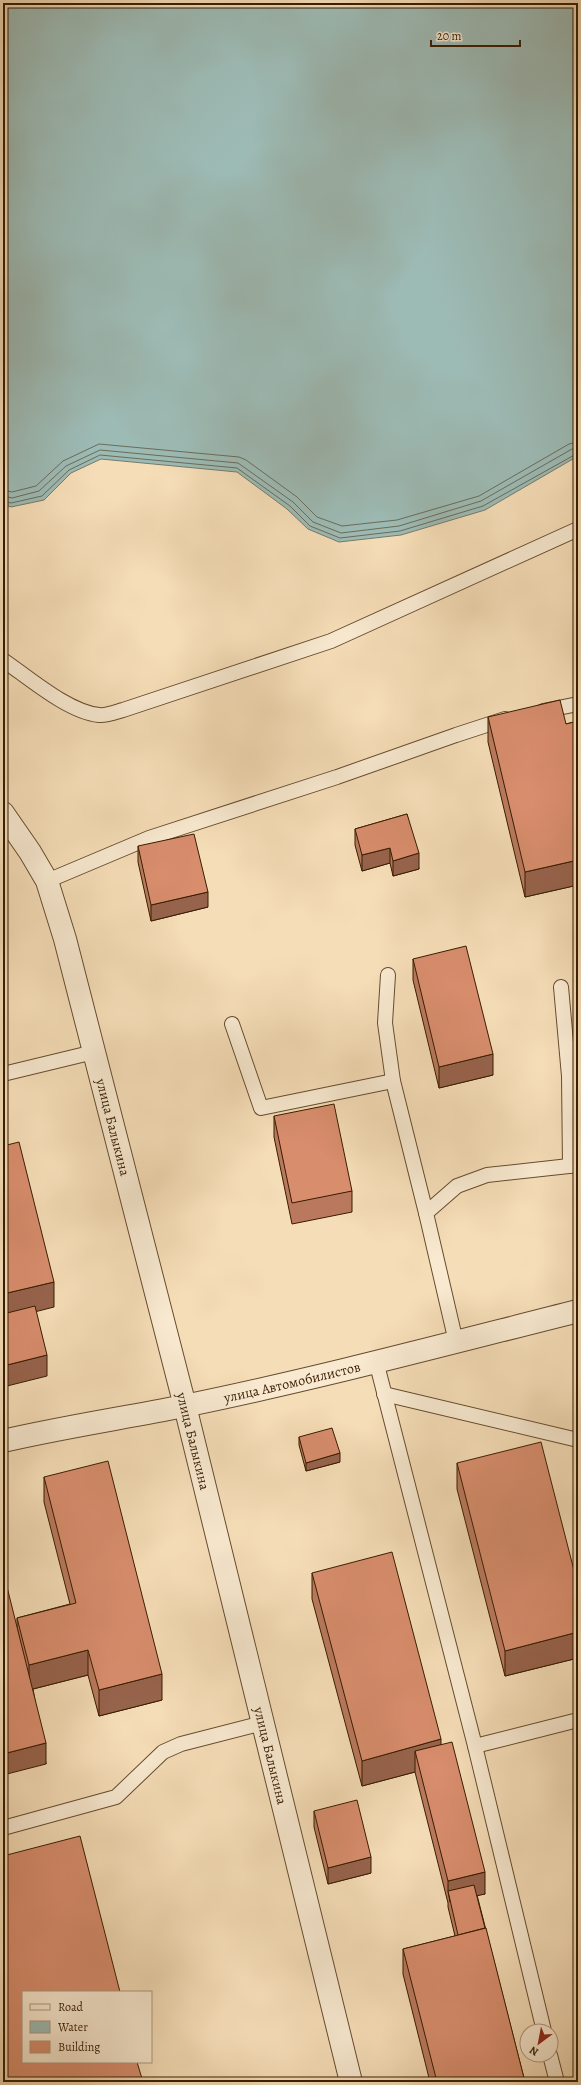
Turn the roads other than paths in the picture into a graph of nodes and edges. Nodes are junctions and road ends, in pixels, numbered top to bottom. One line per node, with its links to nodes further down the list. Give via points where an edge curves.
1 (578, 529): 2 (lane, via 331,641 123,710 100,715 82,712)
2 (3, 660)
3 (578, 704): 5 (lane, via 523,715 456,734 337,777 149,838)
4 (3, 813): 5 (street, улица Балыкина)
5 (47, 881): 9 (street, улица Балыкина)
6 (388, 975): 11 (lane, via 385,1023)
7 (561, 987): 12 (lane)
8 (232, 1024): 11 (lane, via 260,1108)
9 (94, 1052): 10 (lane); 18 (street, улица Балыкина)
10 (3, 1074)
11 (393, 1081): 13 (lane)
12 (574, 1166): 13 (lane, via 487,1175 457,1186)
13 (426, 1213): 15 (lane)
14 (578, 1311): 15 (street, улица Автомобилистов)
15 (456, 1342): 16 (street, улица Автомобилистов)
16 (376, 1362): 17 (lane); 18 (street, улица Автомобилистов)
17 (384, 1394): 19 (lane); 23 (lane)
18 (185, 1406): 20 (street, улица Автомобилистов, via 44,1431); 22 (street, улица Балыкина)
19 (578, 1440)
20 (3, 1441)
21 (578, 1720): 23 (lane)
22 (263, 1723): 24 (lane, via 181,1744 163,1752 116,1797); 27 (street, улица Балыкина)
23 (475, 1746): 25 (lane)
24 (3, 1828)
25 (542, 2023)
26 (552, 2063): 28 (lane)
27 (351, 2082)
28 (557, 2082)

